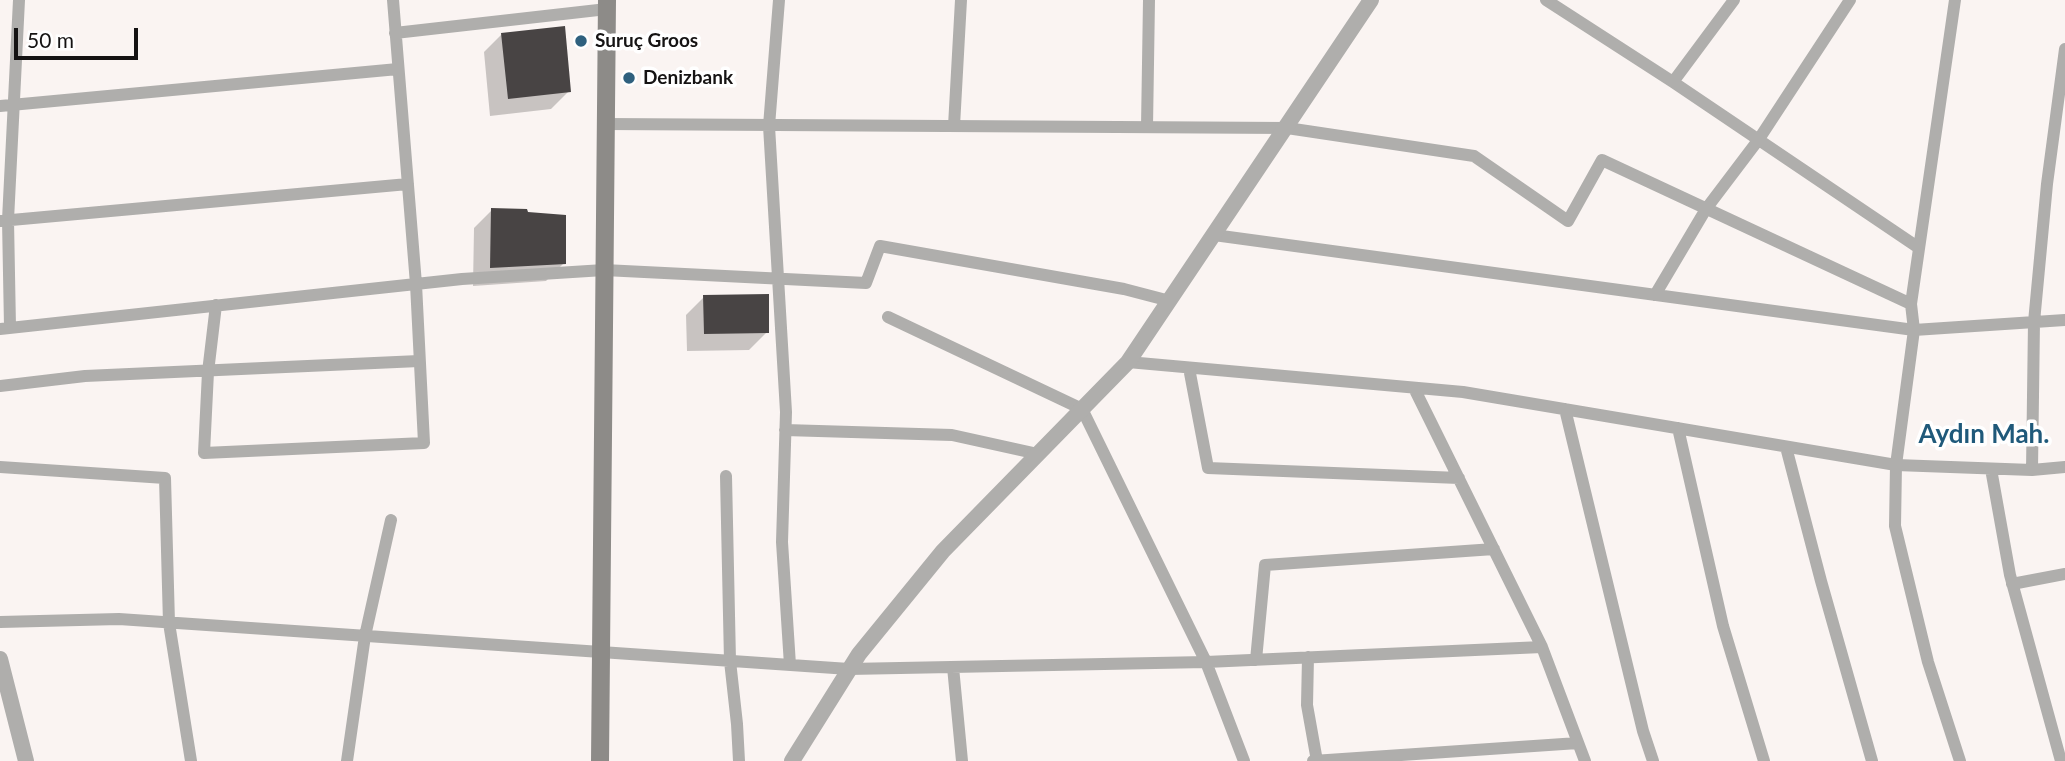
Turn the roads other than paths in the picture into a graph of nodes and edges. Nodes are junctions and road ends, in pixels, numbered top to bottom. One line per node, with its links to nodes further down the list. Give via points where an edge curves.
1 (19, 0): 16 (street)
2 (393, 0): 12 (street)
3 (779, 0): 19 (street)
4 (961, 0): 20 (street)
5 (1149, 0): 21 (street)
6 (1371, 0): 22 (street)
7 (1546, 0): 15 (street)
8 (1850, 0): 23 (street)
9 (1955, 0): 28 (street)
10 (1730, 1): 15 (street)
11 (607, 5): 12 (street); 18 (main road)
12 (395, 33): 14 (street)
13 (2065, 49): 38 (street)
14 (398, 69): 16 (street); 24 (street)
15 (1673, 82): 23 (street)
16 (14, 104): 17 (street); 26 (street)
17 (0, 106)
18 (606, 124): 19 (street); 29 (main road)
19 (769, 126): 20 (street); 30 (street)
20 (954, 127): 21 (street)
21 (1147, 127): 22 (street)
22 (1287, 128): 25 (street, via 1474,156 1568,221 1602,160); 27 (street)
23 (1759, 139): 25 (street); 28 (street)
24 (408, 184): 26 (street); 31 (street)
25 (1706, 209): 32 (street); 34 (street)
26 (4, 220): 39 (street)
27 (1214, 235): 32 (street); 33 (street)
28 (1919, 248): 34 (street)
29 (604, 270): 30 (street); 31 (street); 68 (main road)
30 (780, 279): 33 (street, via 866,283 880,246); 50 (street)
31 (416, 284): 35 (street); 41 (street)
32 (1655, 295): 40 (street)
33 (1170, 300): 42 (street)
34 (1911, 304): 40 (street)
35 (216, 305): 39 (street); 44 (street)
36 (888, 317): 47 (street)
37 (2065, 320): 38 (street)
38 (2034, 322): 40 (street); 57 (street)
39 (5, 328)
40 (1914, 330): 53 (street)
41 (419, 361): 44 (street); 44 (street, via 424,443 204,453)
42 (1128, 362): 43 (street); 47 (street)
43 (1189, 368): 46 (street); 59 (street, via 1208,468)
44 (208, 372): 45 (street, via 85,376)
45 (0, 386)
46 (1414, 388): 48 (street); 59 (street)
47 (1082, 409): 52 (street); 73 (street)
48 (1565, 409): 49 (street); 91 (street)
49 (1678, 428): 51 (street); 92 (street, via 1723,626)
50 (785, 430): 52 (street, via 952,435); 74 (street, via 782,542)
51 (1786, 447): 53 (street); 93 (street)
52 (1038, 454): 76 (street, via 943,551)
53 (1896, 465): 56 (street); 94 (street, via 1895,526 1928,662)
54 (0, 467): 65 (street, via 165,478)
55 (2065, 467): 57 (street)
56 (1990, 469): 57 (street); 63 (street)
57 (2032, 470)
58 (726, 476): 72 (street)
59 (1459, 478): 61 (street)
60 (391, 520): 66 (street)
61 (1494, 550): 67 (street); 71 (street, via 1265,565)
62 (2065, 574): 63 (street)
63 (2012, 584): 78 (street)
64 (0, 622): 65 (street, via 119,619)
65 (169, 623): 66 (street); 82 (street)
66 (365, 636): 68 (street); 83 (street)
67 (1542, 647): 69 (street); 79 (street)
68 (601, 652): 72 (street); 84 (main road)
69 (1308, 657): 71 (street); 89 (street, via 1307,705)
70 (0, 659): 81 (street)
71 (1256, 660): 73 (street)
72 (730, 661): 74 (street); 85 (street)
73 (1206, 662): 75 (street); 88 (street)
74 (790, 665): 76 (street)
75 (953, 667): 76 (street); 87 (street)
76 (849, 669): 86 (street)
77 (2065, 717): 78 (street)
78 (2050, 719): 95 (street)
79 (1578, 743): 80 (street); 90 (street)
80 (1370, 759): 89 (street)
81 (26, 761)
82 (191, 761)
83 (347, 761)
84 (600, 761)
85 (738, 761)
86 (792, 761)
87 (962, 761)
88 (1244, 761)
89 (1315, 761)
90 (1585, 761)
91 (1653, 761)
92 (1764, 761)
93 (1872, 761)
94 (1960, 761)
95 (2061, 761)

